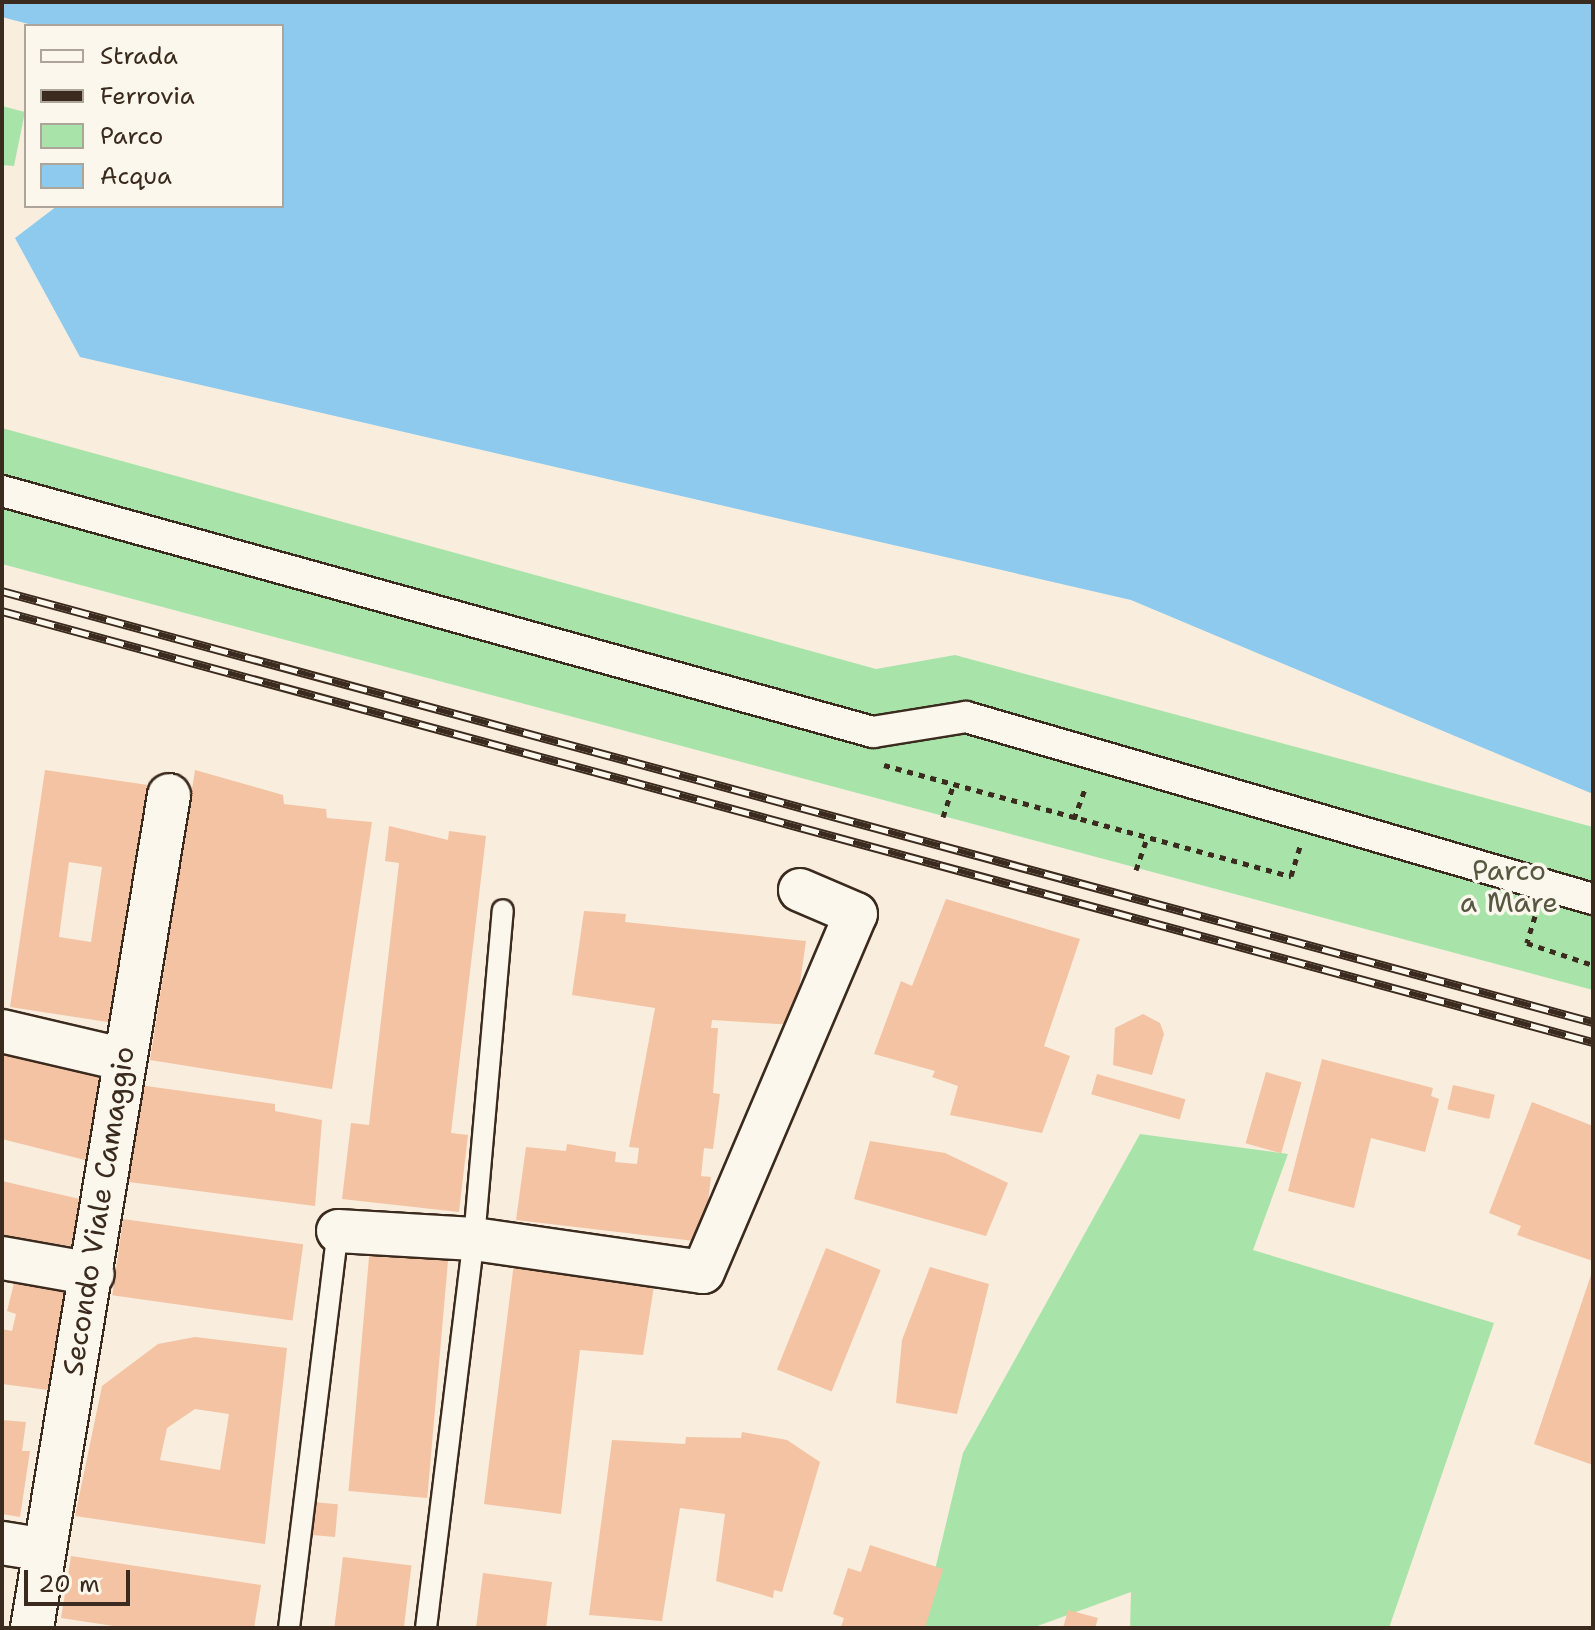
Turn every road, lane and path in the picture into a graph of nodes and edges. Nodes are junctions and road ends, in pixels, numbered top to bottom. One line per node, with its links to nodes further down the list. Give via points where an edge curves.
1 (2, 491): 6 (street, via 873,732 966,717)
2 (879, 763): 3 (path)
3 (953, 787): 5 (path); 7 (path)
4 (169, 795): 15 (street, Secondo Viale Camaggio)
5 (943, 817)
6 (1309, 817): 7 (path, via 1291,876); 9 (street)
7 (1147, 838): 8 (path)
8 (1136, 870)
9 (1544, 885): 11 (street); 13 (path, via 1527,943)
10 (800, 890): 17 (street, via 856,914 703,1272)
11 (1593, 899)
12 (503, 910): 17 (lane)
13 (1593, 965)
14 (2, 1031): 15 (street)
15 (121, 1059): 19 (street, Secondo Viale Camaggio)
16 (338, 1231): 17 (street); 22 (lane)
17 (474, 1239): 23 (lane)
18 (2, 1258): 19 (street)
19 (93, 1274): 20 (street, Secondo Viale Camaggio)
20 (21, 1546): 21 (street, Secondo Viale Camaggio)
21 (32, 1628)
22 (289, 1628)
23 (426, 1628)

